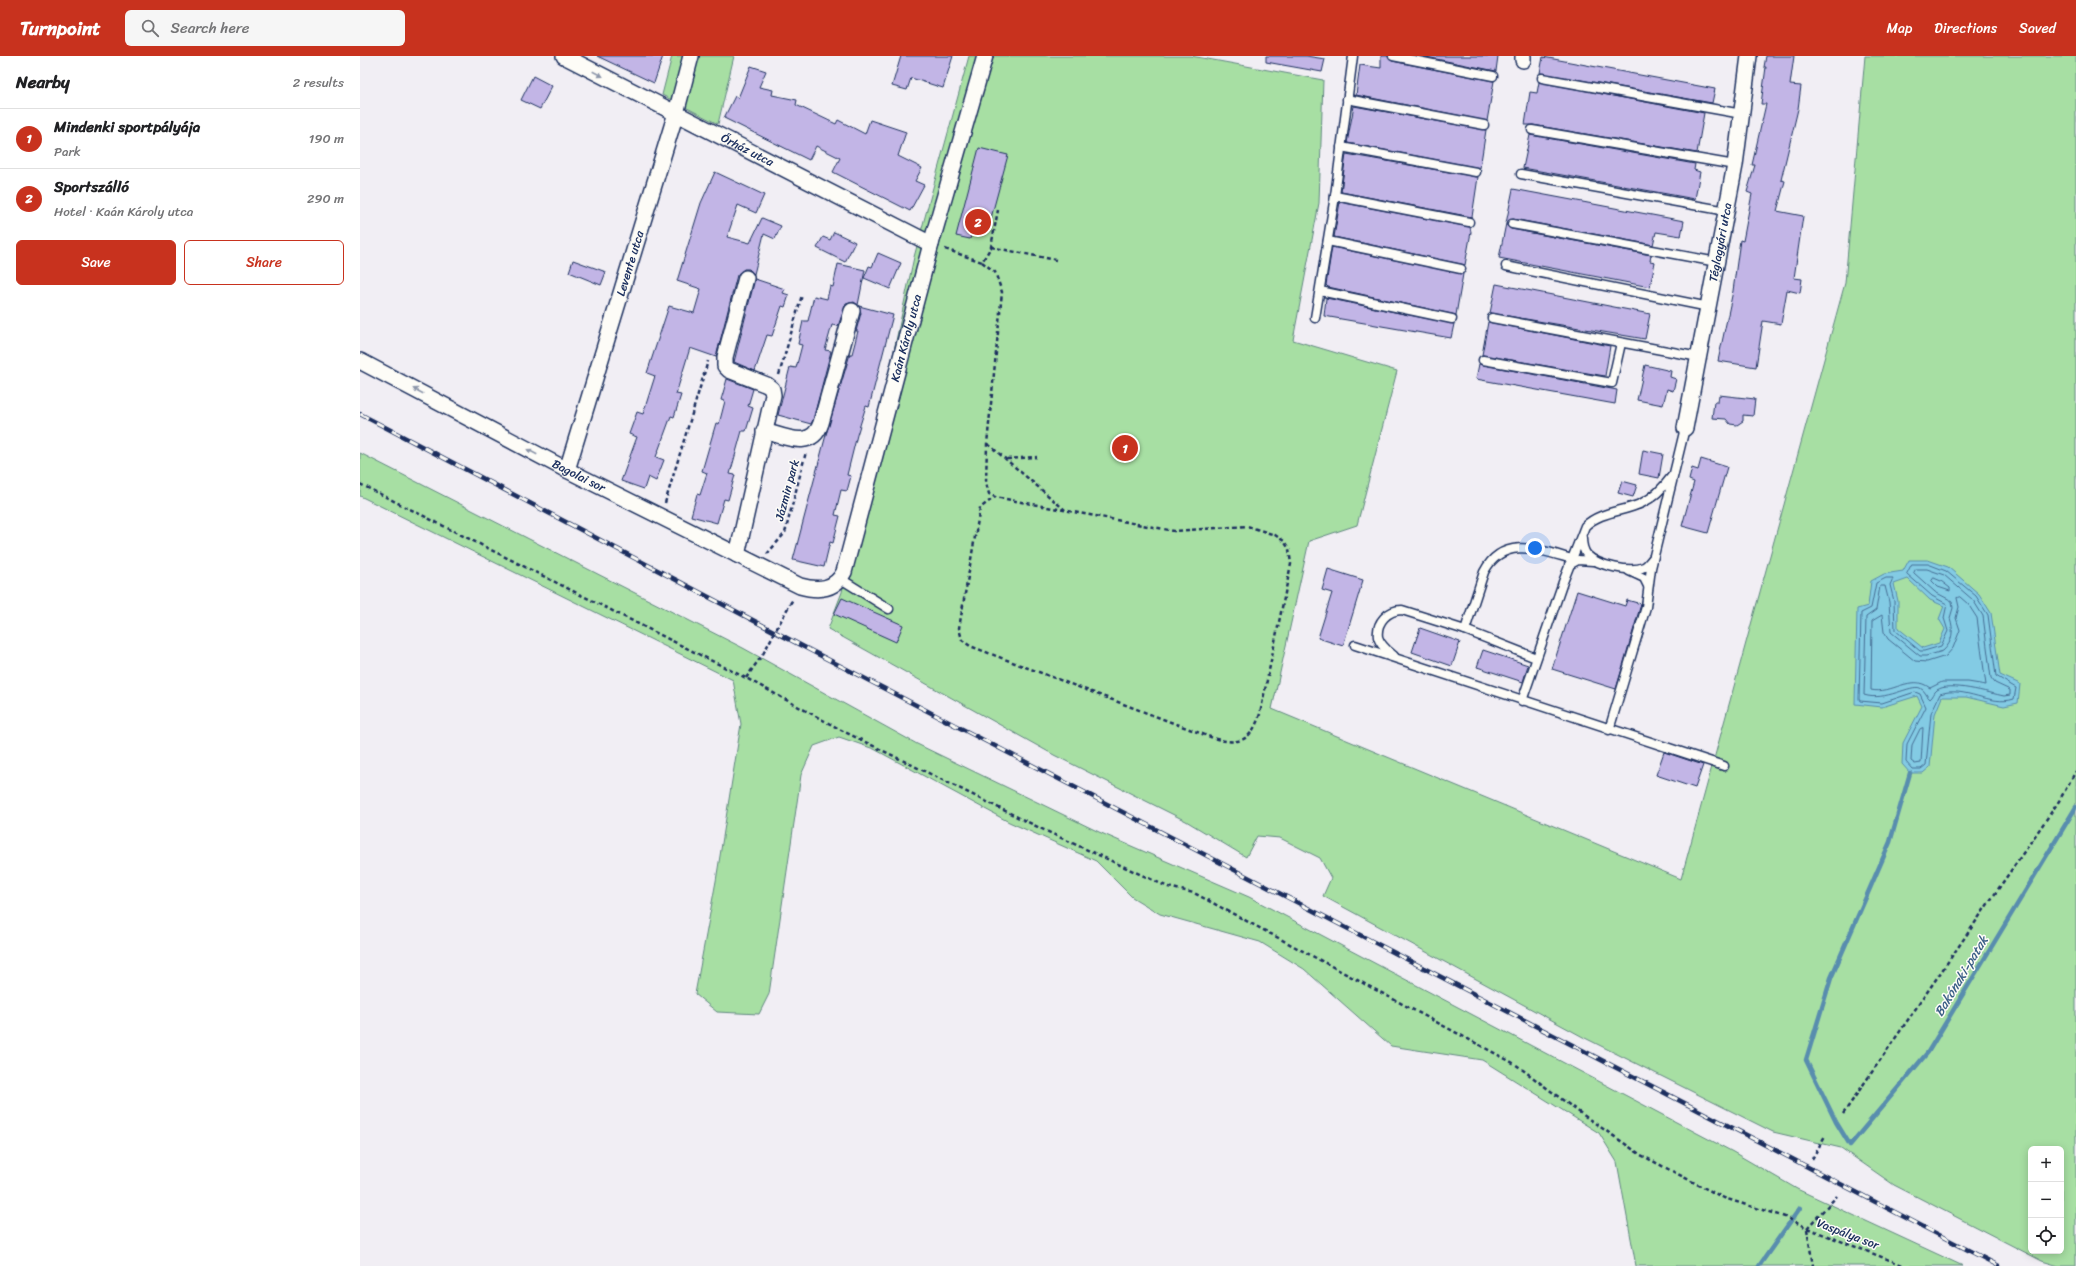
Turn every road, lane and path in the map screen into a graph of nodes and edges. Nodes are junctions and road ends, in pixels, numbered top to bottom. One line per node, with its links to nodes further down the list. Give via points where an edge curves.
1 (564, 56): 10 (street, Őrház utca, one-way to 10)
2 (691, 56): 10 (street, Levente utca)
3 (985, 56): 24 (street, Kaán Károly utca)
4 (1353, 56): 9 (lane)
5 (1393, 56): 7 (lane)
6 (1749, 56): 11 (street, Téglagyári utca)
7 (1493, 76)
8 (1542, 78): 11 (lane)
9 (1348, 99): 12 (lane); 14 (lane)
10 (676, 113): 24 (street, Őrház utca); 51 (street, Levente utca)
11 (1742, 114): 15 (street, Téglagyári utca)
12 (1484, 126)
13 (1532, 130): 15 (lane)
14 (1341, 147): 16 (lane); 18 (lane)
15 (1735, 165): 20 (street, Téglagyári utca)
16 (1476, 172)
17 (1521, 174): 20 (lane)
18 (1335, 196): 21 (lane); 23 (lane)
19 (998, 210): 25 (path)
20 (1726, 211): 28 (street, Téglagyári utca)
21 (1469, 222)
22 (1512, 224): 28 (lane)
23 (1328, 241): 30 (lane); 32 (lane)
24 (931, 244): 27 (path); 64 (street, Kaán Károly utca)
25 (991, 247): 26 (path); 27 (path)
26 (1056, 260)
27 (982, 262): 48 (path, via 995,272 1002,292)
28 (1717, 262): 34 (street, Téglagyári utca)
29 (1506, 266): 34 (lane)
30 (1461, 269)
31 (746, 278): 44 (street, via 724,362 729,370 770,387)
32 (1320, 291): 36 (lane); 38 (lane)
33 (802, 295): 44 (path)
34 (1709, 307): 40 (street, Téglagyári utca)
35 (852, 311): 47 (street, via 820,427 814,435)
36 (1315, 318)
37 (1492, 318): 39 (lane)
38 (1452, 319)
39 (1621, 343): 40 (lane); 41 (lane, via 1612,383)
40 (1699, 357): 45 (street, Téglagyári utca)
41 (1483, 360)
42 (360, 361): 51 (street, Bagolai sor, one-way to 42)
43 (708, 361): 56 (path)
44 (773, 395): 46 (street)
45 (1685, 428): 52 (lane)
46 (764, 431): 47 (street); 58 (street)
47 (804, 440): 60 (path, Jázmin park, via 804,460 785,532 774,548)
48 (988, 444): 50 (path); 54 (path, via 986,482 989,494)
49 (1037, 457): 50 (path)
50 (1007, 459): 55 (path)
51 (567, 470): 56 (street, Bagolai sor)
52 (1674, 474): 57 (lane, via 1663,488 1643,503 1591,520); 59 (lane)
53 (360, 484): 72 (path, Vaspálya sor)
54 (995, 497): 55 (path); 55 (path, via 980,508 959,628 962,640 970,646 1213,738 1228,741 1246,739 1252,733 1260,714 1291,564 1289,550 1284,541 1275,535 1247,526 1174,531)
55 (1065, 510)
56 (661, 517): 58 (street, Bagolai sor)
57 (1582, 533): 61 (lane); 62 (lane, via 1582,545 1587,555)
58 (737, 555): 64 (street, Bagolai sor, via 800,586 818,590 831,586)
59 (1654, 557): 63 (lane, via 1646,566); 65 (lane)
60 (762, 559)
61 (1570, 562): 62 (lane); 68 (lane, via 1529,548 1519,548 1499,555 1489,563 1484,572); 70 (lane)
62 (1596, 562): 63 (lane)
63 (1626, 570): 65 (lane, via 1644,578)
64 (841, 579): 67 (lane)
65 (1648, 589): 74 (lane, via 1646,607)
66 (790, 604): 72 (path, bridge, via 764,654)
67 (889, 609)
68 (1465, 630): 70 (lane); 71 (lane, via 1395,610 1381,620 1378,637)
69 (1355, 645): 71 (lane)
70 (1536, 658): 73 (lane)
71 (1398, 660): 73 (lane)
72 (746, 678): 81 (path, Vaspálya sor, via 843,731 1044,830 1168,887 1194,893 1516,1064 1641,1155 1724,1198 1785,1217)
73 (1522, 701): 74 (lane)
74 (1609, 730): 75 (lane)
75 (1724, 766)
76 (2076, 771): 77 (path, via 2059,801)
77 (1843, 1114)
78 (1825, 1136): 79 (path)
79 (1812, 1159)
80 (1837, 1196): 81 (path)
81 (1807, 1228): 82 (path); 83 (path, Vaspálya sor)
82 (1813, 1266)
83 (1905, 1266)

